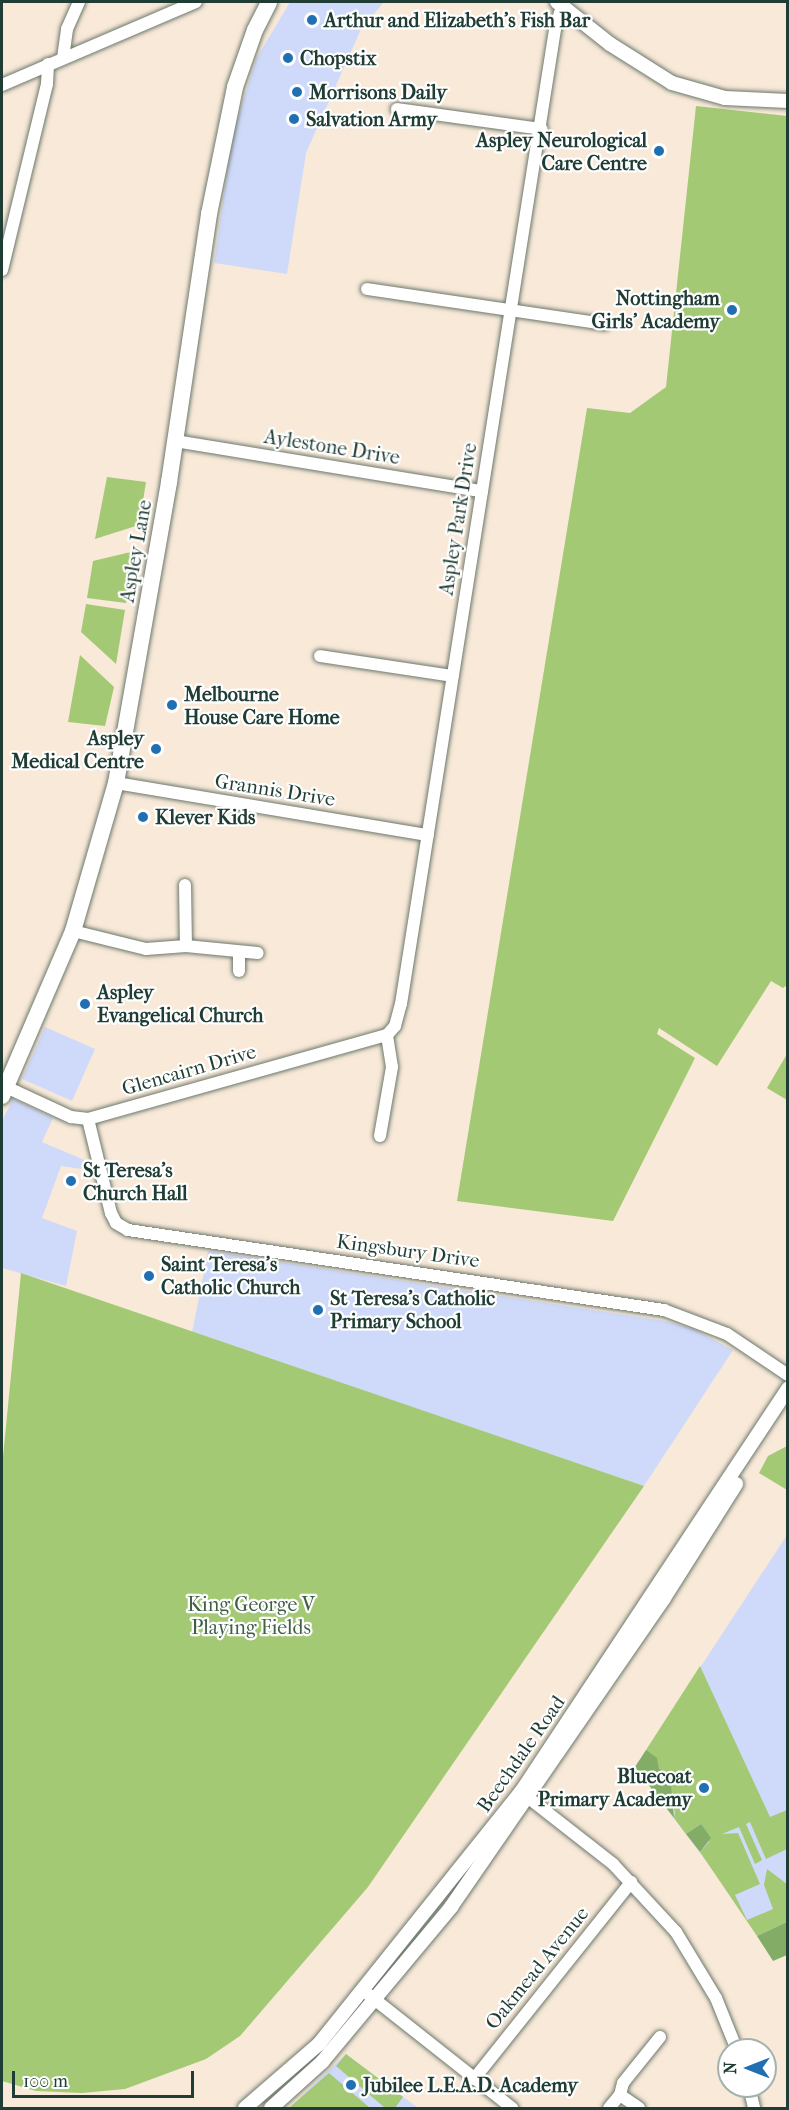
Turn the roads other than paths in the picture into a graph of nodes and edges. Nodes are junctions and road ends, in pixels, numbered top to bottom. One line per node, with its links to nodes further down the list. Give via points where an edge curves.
1 (79, 2): 5 (street, via 67,30)
2 (196, 2): 5 (street)
3 (270, 2): 15 (main road, Aspley Lane, via 255,30 235,87 208,214)
4 (562, 5): 8 (street, via 610,44 672,83 725,98); 10 (street, Aspley Park Drive, via 555,29)
5 (63, 58): 6 (street)
6 (48, 64): 7 (street); 11 (street, via 47,84)
7 (2, 85)
8 (788, 101)
9 (397, 109): 10 (street)
10 (542, 129): 13 (street, Aspley Park Drive)
11 (2, 270)
12 (368, 289): 13 (street)
13 (513, 311): 14 (street); 16 (street, Aspley Park Drive)
14 (604, 324)
15 (175, 441): 16 (street, Aylestone Drive); 19 (main road, Aspley Lane)
16 (482, 491): 18 (street, Aspley Park Drive)
17 (320, 656): 18 (street)
18 (452, 676): 20 (street, Aspley Park Drive)
19 (116, 783): 20 (street, Grannis Drive); 22 (main road, Aspley Lane)
20 (428, 835): 27 (street, Aspley Park Drive, via 401,1004 395,1026)
21 (185, 885): 23 (street)
22 (73, 932): 23 (street, via 146,949); 28 (main road, Aspley Lane)
23 (186, 946): 24 (street)
24 (239, 952): 25 (street); 26 (street)
25 (258, 953)
26 (239, 971)
27 (387, 1035): 29 (street, Glencairn Drive); 30 (street, via 392,1067)
28 (4, 1091): 29 (street, via 71,1117)
29 (88, 1119): 31 (street, Kingsbury Drive, via 111,1213 116,1223 128,1230 664,1310 727,1334)
30 (380, 1136)
31 (788, 1375)
32 (786, 1397): 33 (street, Beechdale Road, via 664,1598)
33 (525, 1795): 34 (street); 35 (street, Beechdale Road, via 451,1907)
34 (632, 1882): 37 (street, via 676,1932 697,1964); 38 (street, Oakmead Avenue)
35 (369, 1995): 38 (street); 40 (street, Beechdale Road, via 291,2073); 41 (street, Beechdale Road, via 322,2062)
36 (660, 2037): 39 (street, via 623,2083)
37 (731, 2038)
38 (474, 2079): 42 (street)
39 (620, 2095): 43 (street); 44 (street)
40 (245, 2109)
41 (271, 2109)
42 (512, 2109)
43 (609, 2109)
44 (639, 2109)

